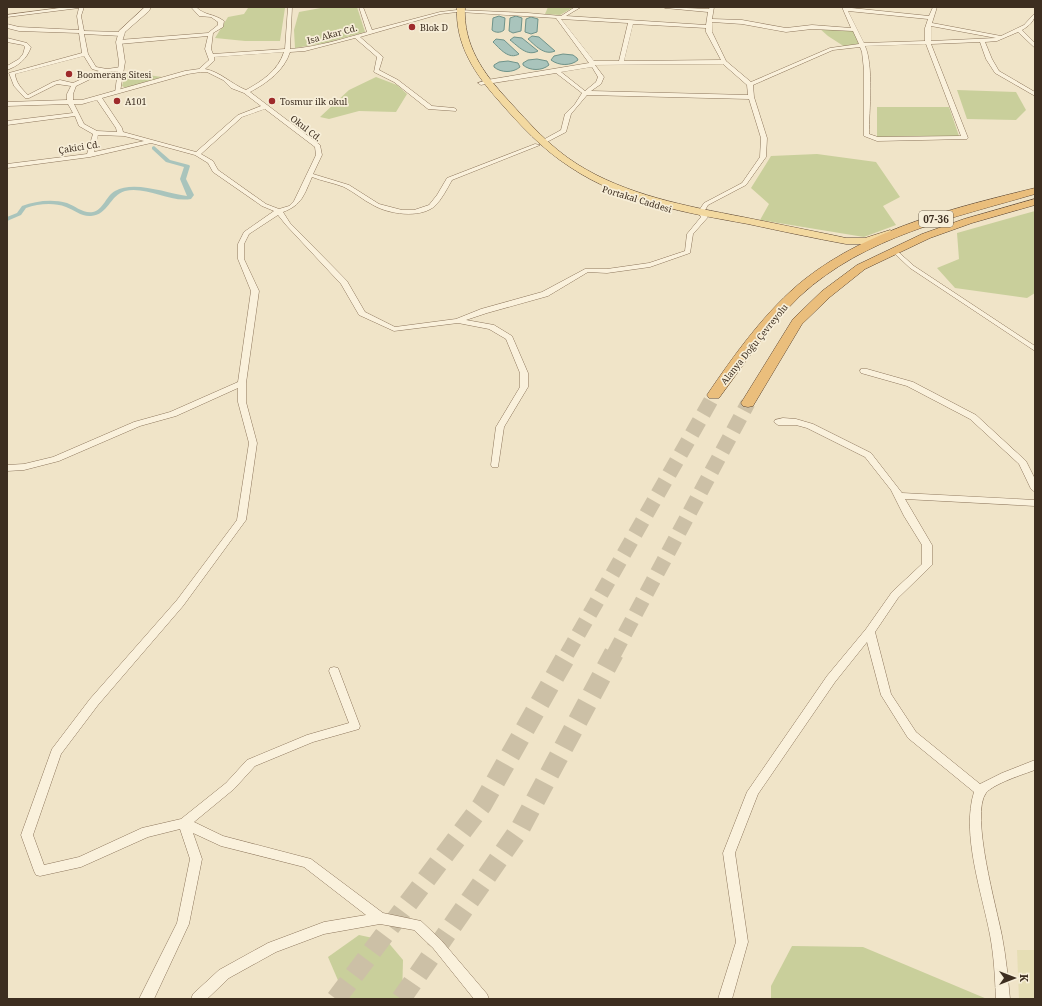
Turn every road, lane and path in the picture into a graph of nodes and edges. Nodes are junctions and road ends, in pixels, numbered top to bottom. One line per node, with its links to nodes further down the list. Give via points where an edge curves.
1 (80, 7): 14 (street); 25 (street)
2 (148, 7): 27 (street, via 148,10 122,31)
3 (193, 7): 28 (street, via 201,15 212,16 221,21 220,26)
4 (290, 7): 37 (street)
5 (361, 7): 26 (street)
6 (579, 7): 17 (street)
7 (665, 7): 12 (street)
8 (935, 7): 19 (street)
9 (1030, 7): 15 (street)
10 (844, 8): 13 (street); 23 (street)
11 (458, 9): 17 (street, Isa Akar Cd., via 539,13); 26 (street, Isa Akar Cd.); 49 (main road, Portakal Caddesi, via 453,21 455,36 462,51)
12 (711, 9): 18 (street)
13 (870, 9): 19 (street)
14 (32, 10): 16 (street)
15 (1035, 13): 24 (street)
16 (7, 16)
17 (560, 17): 20 (street, Isa Akar Cd.); 42 (street, via 559,20)
18 (709, 20): 22 (street); 23 (street, via 742,22 786,30 812,27)
19 (930, 21): 30 (street); 34 (street)
20 (631, 22): 22 (street, Isa Akar Cd.); 40 (street)
21 (7, 26): 25 (street, via 19,29)
22 (708, 27): 41 (street)
23 (854, 30): 35 (street)
24 (1020, 30): 30 (street); 36 (street)
25 (83, 32): 27 (street); 38 (street)
26 (370, 32): 29 (street, Isa Akar Cd.)
27 (122, 34): 33 (street)
28 (211, 34): 33 (street); 39 (street, via 208,49)
29 (356, 36): 37 (street, Isa Akar Cd.); 63 (street, via 380,57 376,71 396,81 430,108)
30 (1003, 38): 32 (street)
31 (7, 40): 43 (street, via 28,47 22,59)
32 (982, 41): 34 (street); 55 (street, via 997,72)
33 (120, 42): 45 (street)
34 (928, 42): 35 (street); 35 (street, via 965,138 876,139 866,135 867,70 865,52)
35 (861, 45): 50 (street, via 832,49)
36 (1035, 46)
37 (286, 52): 39 (street, Isa Akar Cd.); 53 (street, via 278,70)
38 (85, 54): 44 (street, via 94,68); 48 (street)
39 (210, 56): 46 (street, via 212,60)
40 (621, 62): 41 (street); 42 (street)
41 (724, 62): 50 (street)
42 (593, 64): 47 (street); 54 (street, via 601,77 599,83)
43 (7, 68): 48 (street)
44 (105, 70): 45 (street); 51 (street)
45 (121, 70): 52 (street)
46 (202, 70): 52 (street); 53 (street, Okul Cd., via 225,79 233,87)
47 (558, 71): 49 (street); 54 (street)
48 (12, 73): 56 (street, via 15,86)
49 (484, 82): 69 (main road, Portakal Caddesi, via 516,124)
50 (750, 84): 58 (street)
51 (74, 85): 56 (street, via 60,82); 59 (street)
52 (117, 92): 57 (street)
53 (246, 92): 62 (street, Okul Cd.)
54 (585, 93): 58 (street); 69 (street, via 578,105 568,114 564,131)
55 (1035, 94)
56 (27, 96): 61 (street)
57 (98, 97): 59 (street, via 82,102); 67 (street, via 119,128)
58 (751, 97): 77 (street, via 764,138 763,157 744,184 706,204)
59 (70, 102): 61 (street); 64 (street)
60 (7, 104): 61 (street)
61 (22, 104)
62 (264, 107): 70 (street, via 240,116); 73 (street, Okul Cd., via 318,146 319,155)
63 (454, 110)
64 (77, 114): 65 (street); 66 (street, via 81,125)
65 (7, 123)
66 (96, 133): 67 (street); 71 (street)
67 (120, 134): 68 (street)
68 (153, 141): 70 (street); 71 (street, Çakici Cd.)
69 (540, 144): 73 (street, via 449,179 431,206 415,212 394,211 377,205 347,186); 77 (main road, Portakal Caddesi, via 568,168 598,186 655,206)
70 (197, 154): 76 (street, via 211,162 215,171 264,206)
71 (90, 155): 72 (street, Çakici Cd.)
72 (7, 166)
73 (310, 175): 76 (street, Okul Cd., via 297,202 291,208)
74 (1035, 191): 78 (highway, Alanya Doğu Çevreyolu / 07-36)
75 (1035, 202): 80 (highway, Alanya Doğu Çevreyolu / 07-36, via 968,221 926,236)
76 (280, 211): 81 (street, via 288,224 344,283 362,312 394,329); 84 (street, Okul Cd., via 246,233 241,244 241,259 255,291)
77 (703, 214): 79 (main road, Portakal Caddesi); 81 (street, via 690,234 688,252 650,266 607,271 586,270 545,294)
78 (903, 230): 79 (highway, Alanya Doğu Çevreyolu / 07-36); 79 (main road, Portakal Caddesi)
79 (843, 248): 85 (highway, Alanya Doğu Çevreyolu / 07-36, via 778,312)
80 (895, 251): 82 (street, via 912,267); 86 (highway, Alanya Doğu Çevreyolu / 07-36, via 861,267 826,294 797,322)
81 (457, 321): 88 (street, via 491,327 509,338 524,373 524,387 500,428)
82 (1035, 349)
83 (864, 371): 90 (street, via 910,384 973,417 1023,463)
84 (242, 383): 89 (street, via 172,414 133,425 63,458 41,465); 97 (street, Okul Cd., via 242,402 253,443 241,520 180,603 94,702 56,752 28,835 40,871 81,862 146,832)
85 (714, 395)
86 (748, 403)
87 (778, 422): 91 (street, via 796,422 810,426 868,455)
88 (495, 465)
89 (7, 468)
90 (1035, 489)
91 (899, 496): 92 (street); 93 (street, via 927,545 927,564 895,595)
92 (1035, 504)
93 (870, 632): 96 (street, via 886,695 912,735); 102 (street, via 831,679 753,792 729,853 742,942)
94 (334, 671): 97 (street, via 355,726 311,738 251,763 230,786)
95 (1035, 764): 96 (street, via 991,782)
96 (980, 790): 103 (street, via 975,806 980,863 996,936)
97 (184, 823): 98 (street, via 221,841 307,863); 99 (street, via 196,859 183,924)
98 (380, 918): 100 (street, via 324,928 272,947 224,974); 101 (street, via 417,925 438,944)
99 (146, 999)
100 (198, 999)
101 (482, 999)
102 (725, 999)
103 (1003, 999)

